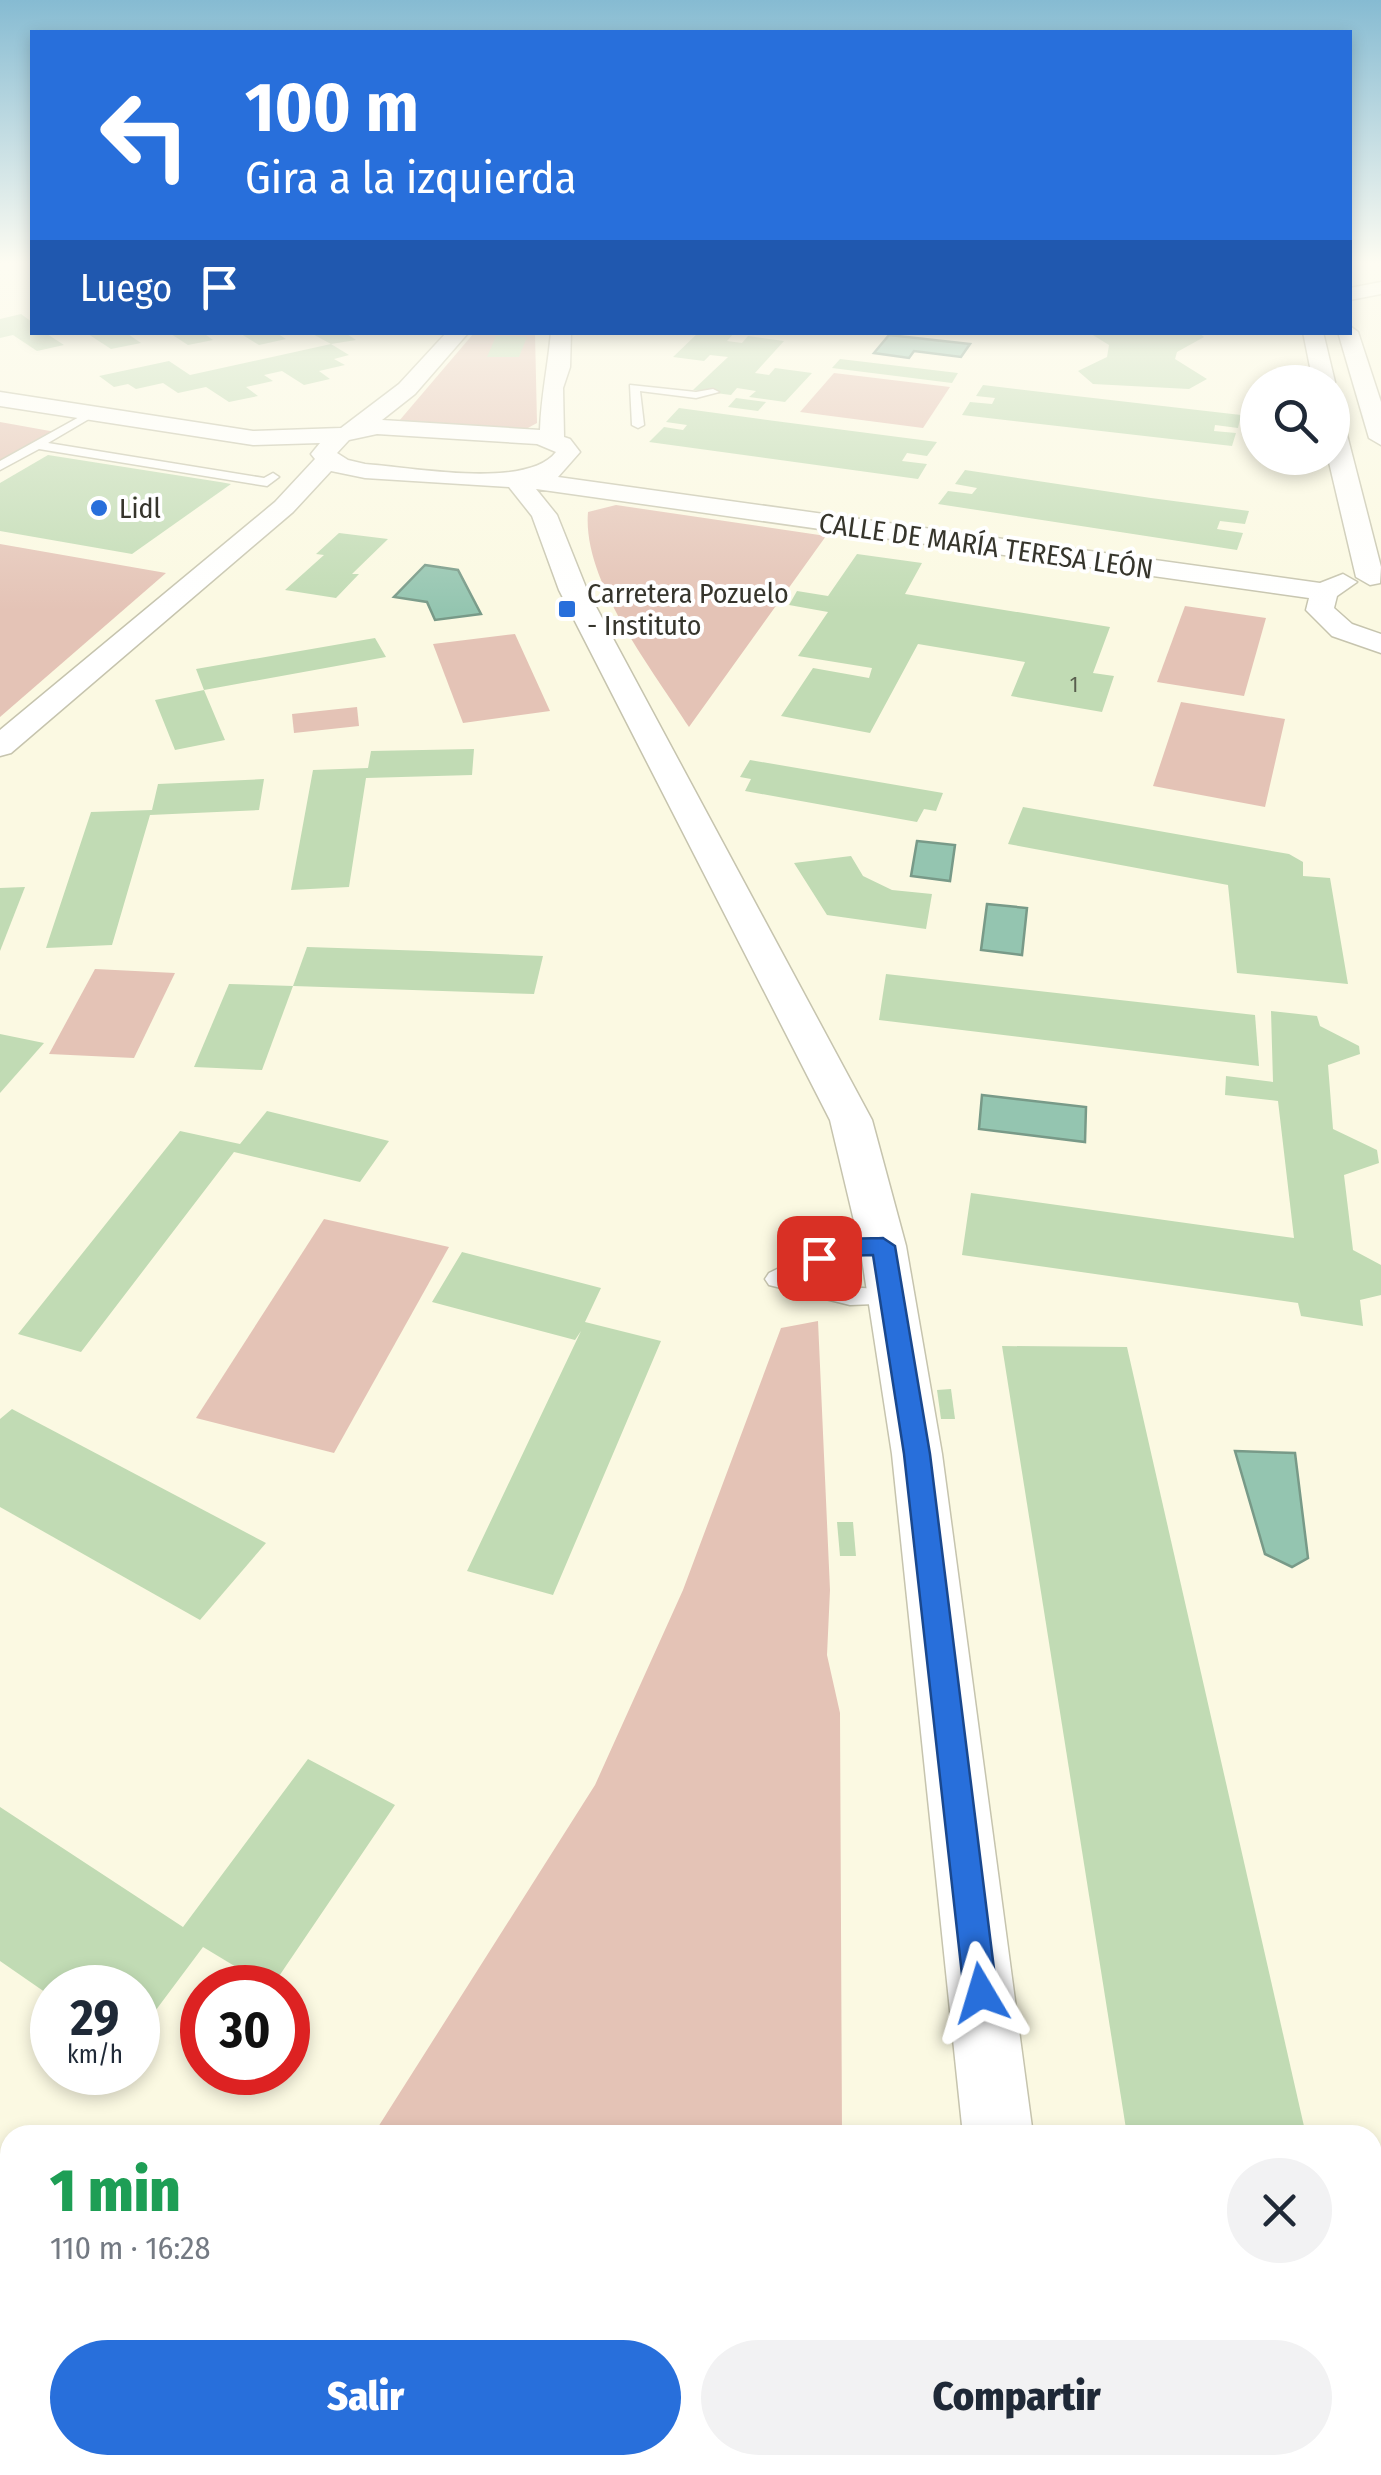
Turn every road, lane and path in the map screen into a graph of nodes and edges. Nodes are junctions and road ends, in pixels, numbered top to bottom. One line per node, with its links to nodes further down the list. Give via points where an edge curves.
1 (415, 380): 8 (street)
2 (555, 380): 11 (street)
3 (1363, 380): 10 (street)
4 (714, 392): 7 (lane, via 634,387)
5 (0, 400): 6 (street)
6 (92, 414): 9 (street); 12 (lane); 12 (lane, via 49,441 273,477 266,482)
7 (638, 424)
8 (348, 432): 9 (street); 11 (street, via 406,427); 13 (street)
9 (253, 438): 13 (street)
10 (1381, 438)
11 (552, 439): 14 (street, via 568,452)
12 (37, 445): 15 (lane)
13 (325, 456): 16 (street); 21 (street)
14 (562, 464): 18 (street, via 538,476); 20 (street, CALLE DE MARÍA TERESA LEÓN, via 584,480)
15 (0, 466)
16 (365, 471): 18 (street, CALLE DE MARÍA TERESA LEÓN); 21 (street)
17 (1347, 475): 22 (street)
18 (527, 491): 19 (street, CALLE DE MARÍA TERESA LEÓN); 19 (street, via 580,497); 28 (street, via 851,1120)
19 (608, 491): 20 (street, CALLE DE MARÍA TERESA LEÓN)
20 (649, 496): 23 (street, CALLE DE MARÍA TERESA LEÓN)
21 (284, 507): 25 (street)
22 (1375, 577): 23 (street)
23 (1324, 592): 24 (street, via 1320,610 1329,620)
24 (1381, 644)
25 (82, 679): 26 (street); 27 (street)
26 (0, 746)
27 (0, 756)
28 (883, 1246): 29 (street); 29 (lane, via 840,1248 777,1279 850,1296)
29 (893, 1297): 30 (street)
30 (997, 2125)

